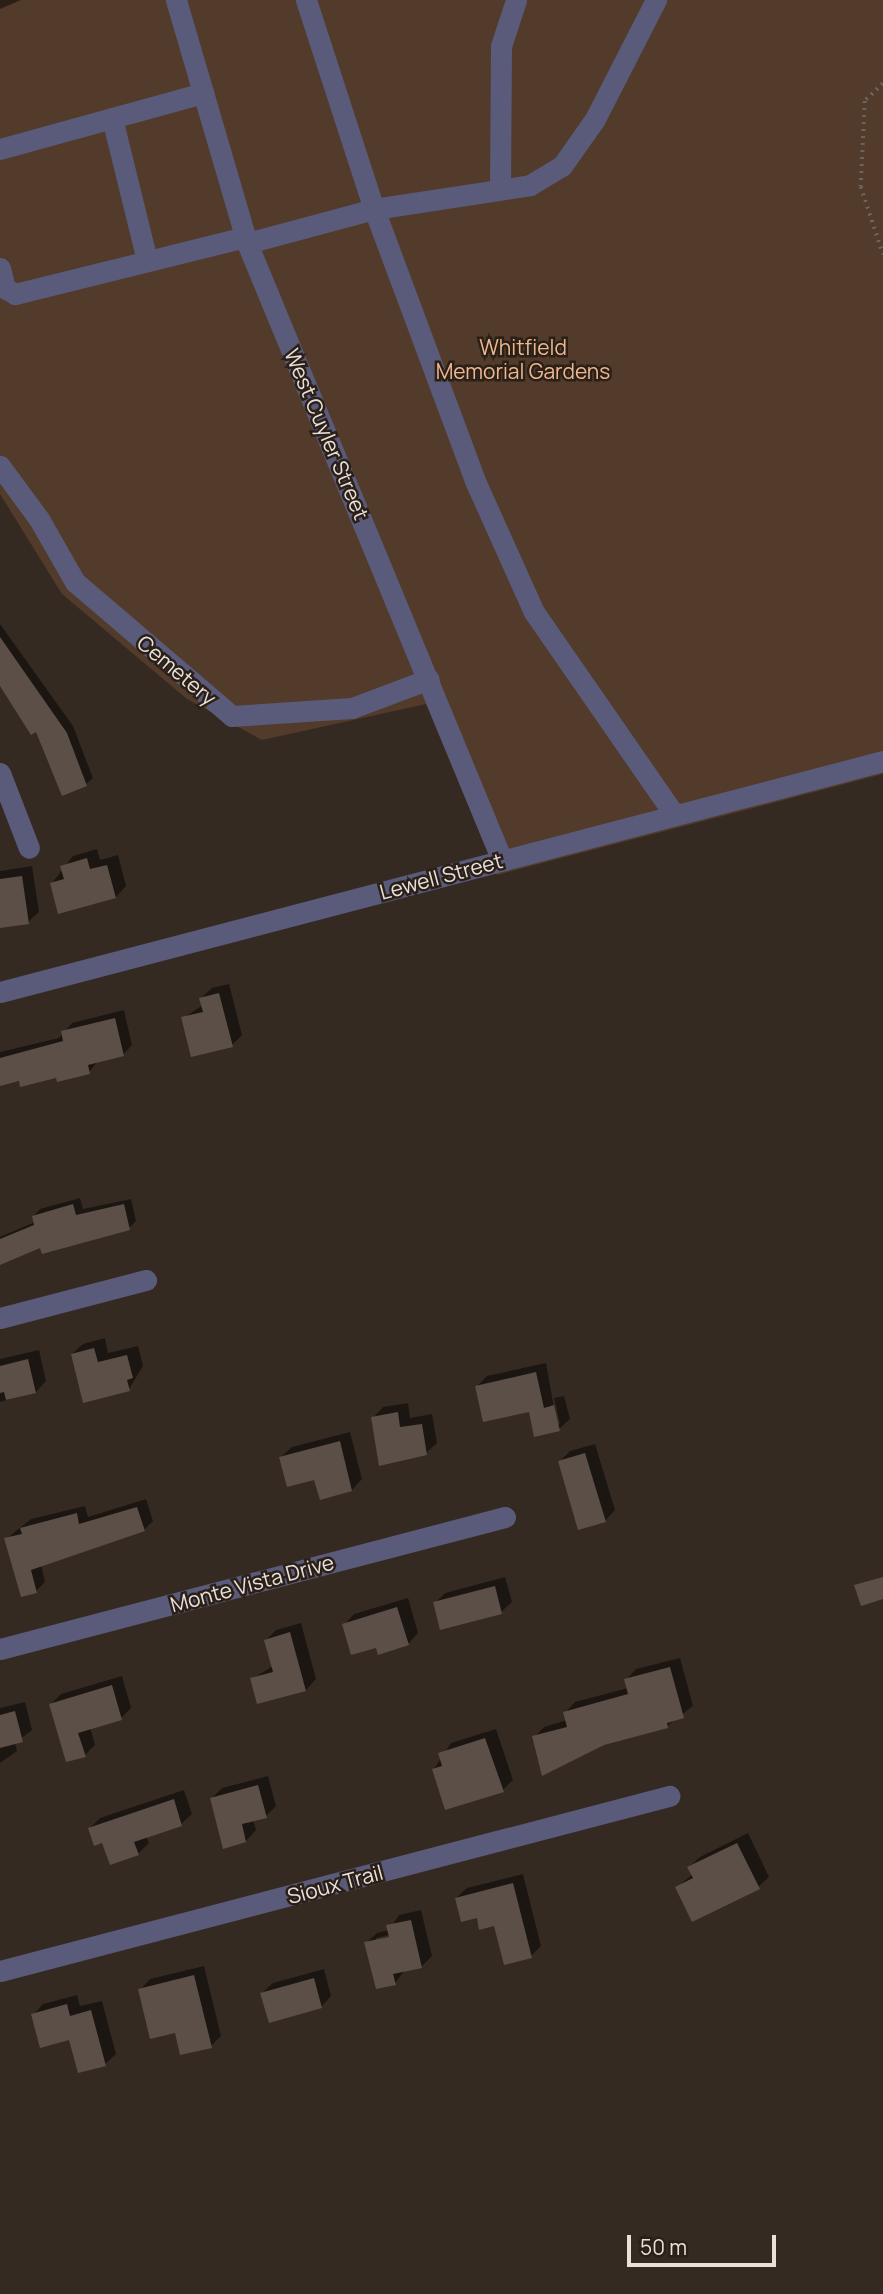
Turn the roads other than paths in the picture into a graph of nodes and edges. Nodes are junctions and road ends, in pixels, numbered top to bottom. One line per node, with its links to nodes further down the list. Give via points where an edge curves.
1 (176, 0): 5 (street, West Cuyler Street)
2 (306, 0): 9 (street)
3 (516, 0): 8 (street, via 500,46)
4 (656, 0): 8 (street, via 595,119 562,166 530,185)
5 (203, 93): 6 (street); 10 (street, West Cuyler Street)
6 (112, 118): 7 (street); 11 (street)
7 (0, 149)
8 (500, 189): 9 (street)
9 (373, 209): 10 (street); 17 (street, via 476,483 534,612)
10 (246, 240): 11 (street); 14 (street, West Cuyler Street)
11 (147, 261): 12 (street, via 15,294 5,288)
12 (0, 268)
13 (0, 466): 14 (street, Cemetery, via 39,519 75,582 232,716 352,708)
14 (429, 679): 19 (street, West Cuyler Street)
15 (883, 761): 17 (street, Lewell Street)
16 (0, 773): 18 (street)
17 (673, 814): 19 (street, Lewell Street)
18 (29, 848)
19 (502, 860): 20 (street, Lewell Street)
20 (0, 992)
21 (146, 1280): 22 (street)
22 (0, 1318)
23 (505, 1517): 24 (street, Monte Vista Drive)
24 (0, 1649)
25 (669, 1796): 26 (street, Sioux Trail)
26 (0, 1971)

